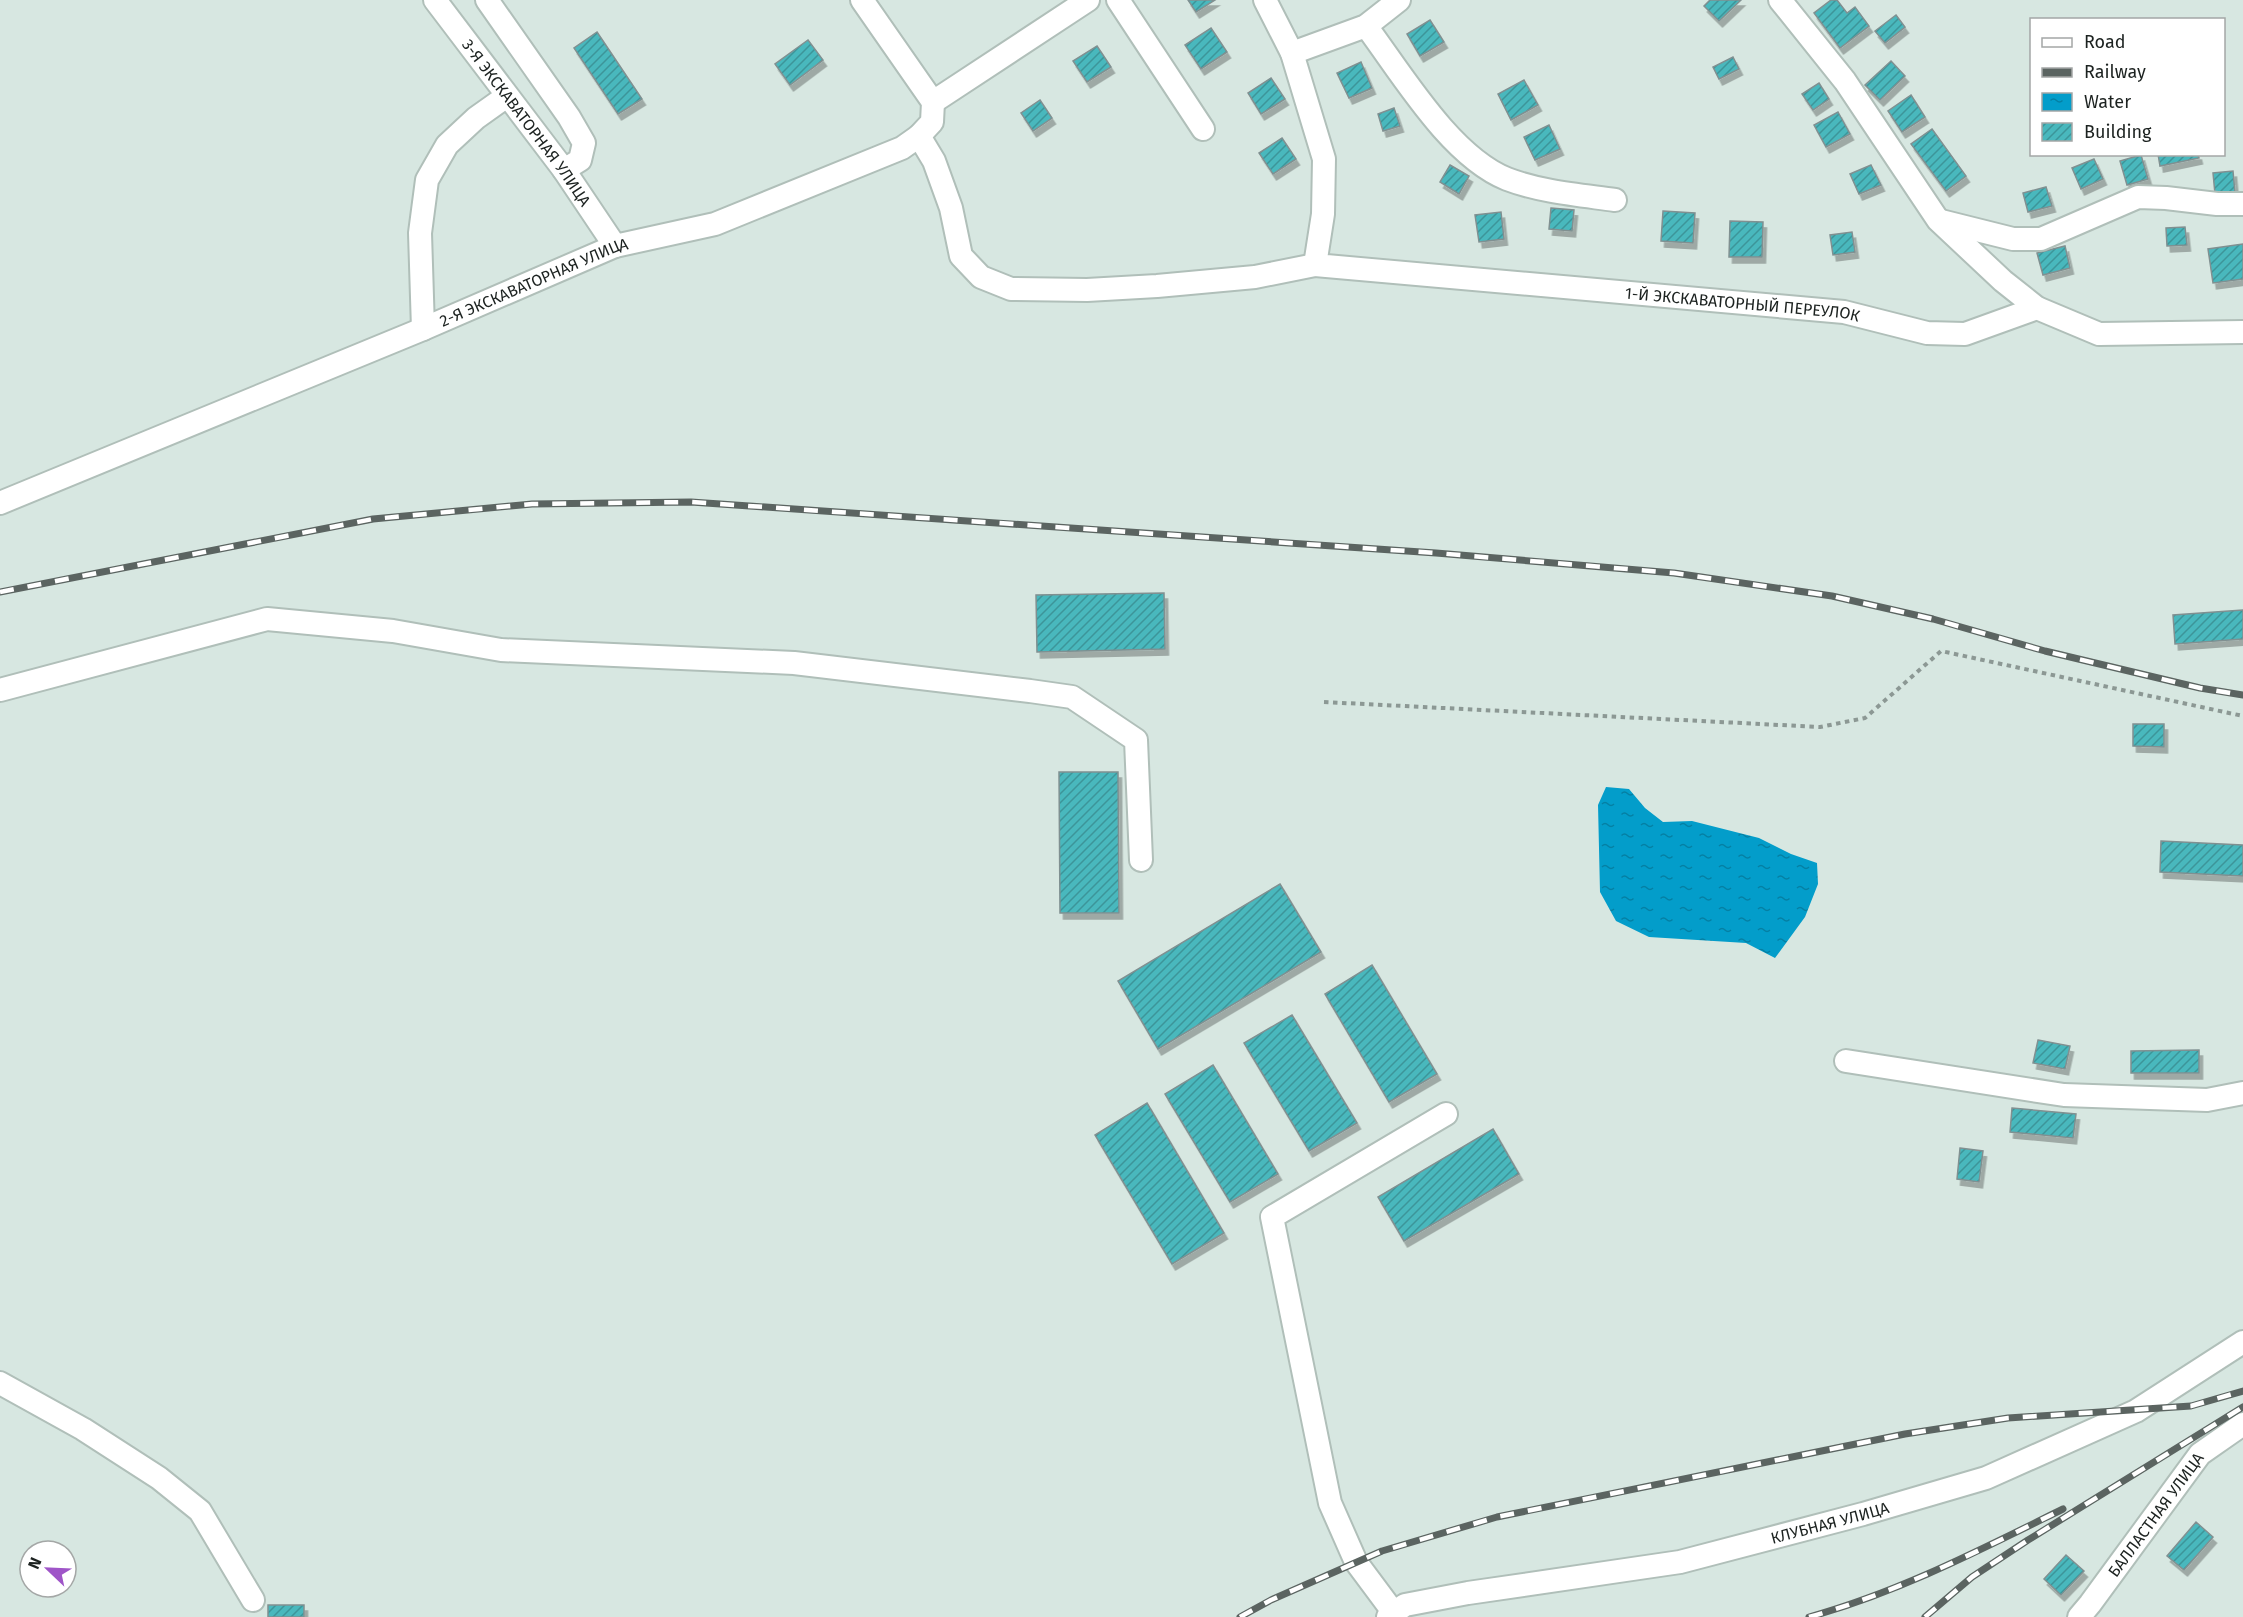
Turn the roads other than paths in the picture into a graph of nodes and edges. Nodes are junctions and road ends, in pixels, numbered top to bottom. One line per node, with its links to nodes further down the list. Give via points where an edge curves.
1 (435, 0): 11 (street, 3-Я ЭКСКАВАТОРНАЯ УЛИЦА)
2 (487, 0): 15 (street, via 584,142 580,160)
3 (862, 0): 12 (street)
4 (1088, 0): 12 (street)
5 (1118, 0): 13 (street)
6 (1265, 0): 10 (street)
7 (1399, 0): 9 (street)
8 (1779, 0): 18 (street, via 1845,81)
9 (1366, 26): 10 (street); 16 (street, via 1443,129 1476,159 1505,178 1541,189)
10 (1292, 53): 20 (street, via 1324,159 1323,214)
11 (507, 96): 15 (street, 3-Я ЭКСКАВАТОРНАЯ УЛИЦА); 22 (street, via 447,145 427,180 420,233)
12 (933, 102): 14 (street, via 932,122)
13 (1203, 129)
14 (919, 136): 19 (street, 2-Я ЭКСКАВАТОРНАЯ УЛИЦА, via 902,148 714,224); 20 (street, 1-Й ЭКСКАВАТОРНЫЙ ПЕРЕУЛОК, via 934,161 951,208 962,256 981,277 1011,289 1156,286 1255,277)
15 (564, 170): 19 (street, 3-Я ЭКСКАВАТОРНАЯ УЛИЦА)
16 (1615, 200)
17 (2243, 204): 18 (street, via 2138,197 2041,238 2013,238)
18 (1938, 220): 21 (street)
19 (615, 246): 22 (street, 2-Я ЭКСКАВАТОРНАЯ УЛИЦА)
20 (1315, 265): 21 (street, 1-Й ЭКСКАВАТОРНЫЙ ПЕРЕУЛОК, via 1844,312 1927,333 1965,334)
21 (2037, 308): 23 (street, via 2099,334)
22 (423, 329): 24 (street, 2-Я ЭКСКАВАТОРНАЯ УЛИЦА)
23 (2243, 332)
24 (0, 503)
25 (0, 690): 26 (street, via 267,619 393,631 501,650 794,663 1072,697 1136,740)
26 (1141, 860)
27 (1846, 1061): 28 (street, via 2064,1095 2207,1100)
28 (2243, 1094)
29 (1446, 1114): 34 (street, via 1272,1217 1330,1503 1356,1562)
30 (2243, 1342): 34 (street, КЛУБНАЯ УЛИЦА, via 2136,1411 1986,1478 1680,1562 1468,1593 1405,1605)
31 (0, 1383): 33 (street, via 84,1429 159,1478 200,1511)
32 (2243, 1424): 35 (street, БАЛЛАСТНАЯ УЛИЦА, via 2200,1454)
33 (253, 1600)
34 (1391, 1615)
35 (2079, 1617)

